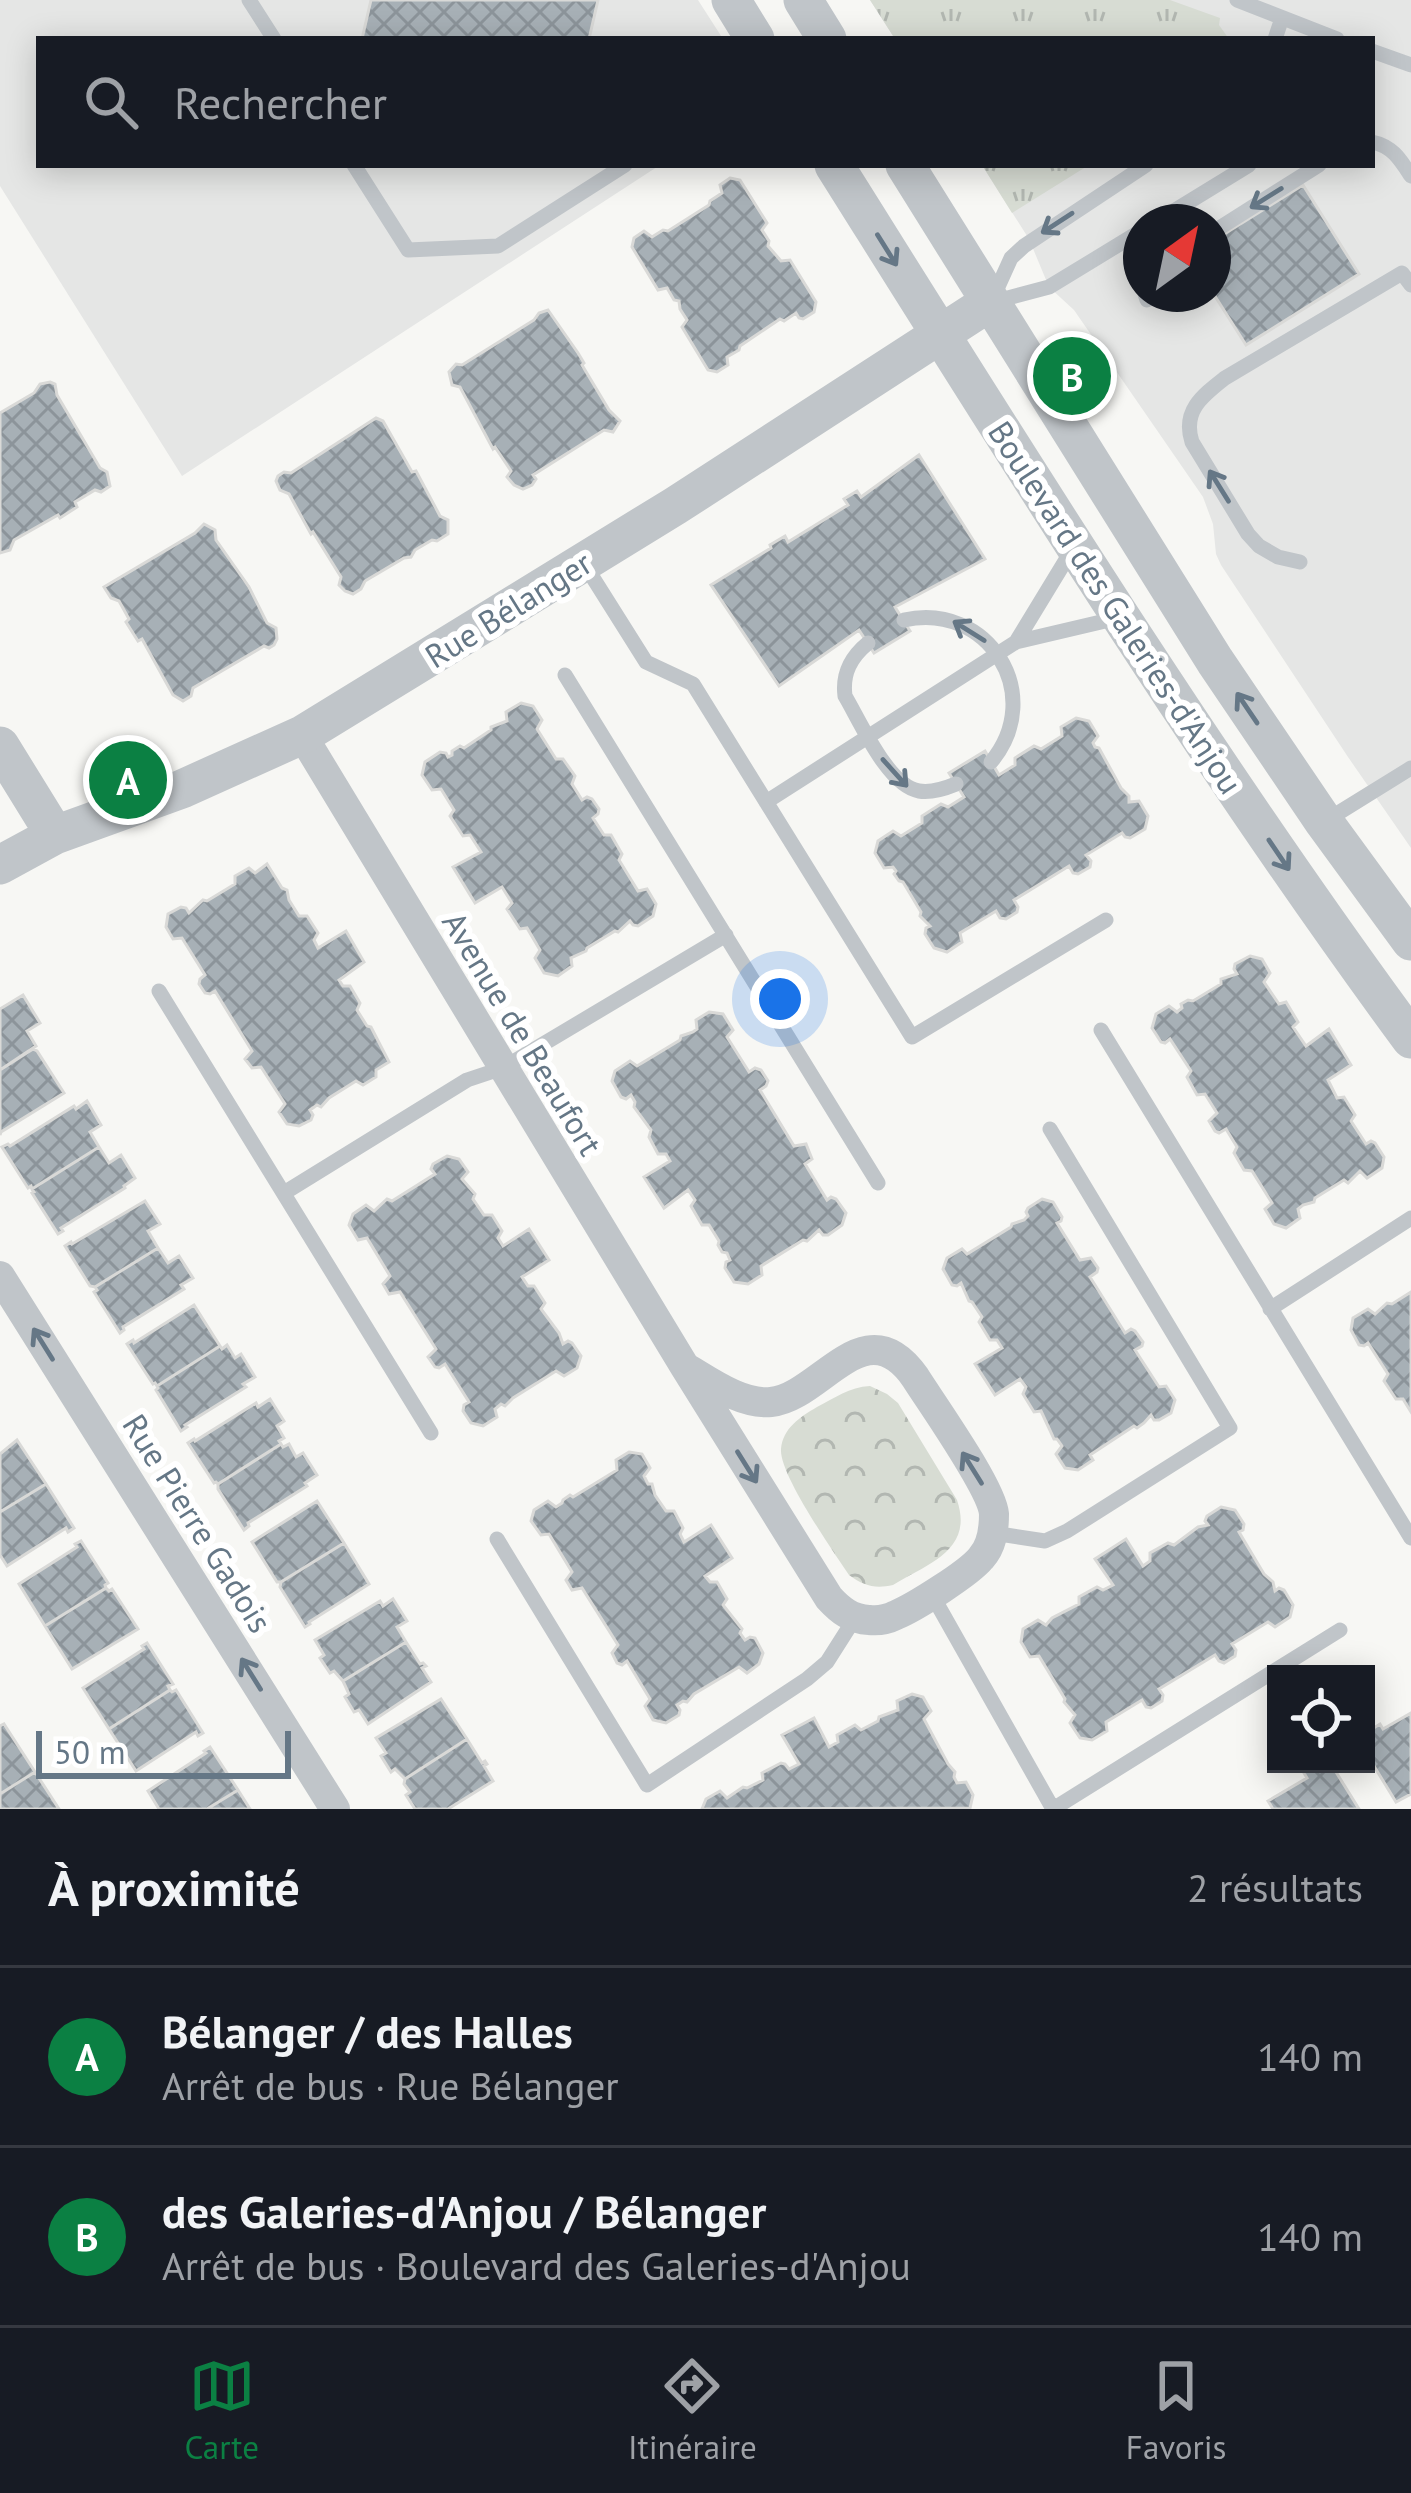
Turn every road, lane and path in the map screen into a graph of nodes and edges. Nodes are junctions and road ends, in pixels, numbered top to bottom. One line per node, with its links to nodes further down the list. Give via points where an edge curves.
1 (250, 0): 6 (lane)
2 (731, 0): 7 (street)
3 (803, 0): 8 (street)
4 (1238, 0): 5 (lane)
5 (1282, 18): 9 (lane); 10 (lane)
6 (272, 36)
7 (753, 36)
8 (825, 36)
9 (1276, 36)
10 (1329, 36)
11 (1375, 52): 12 (lane)
12 (1411, 64)
13 (1375, 143): 21 (lane, via 1397,154)
14 (356, 168): 15 (lane, via 408,250 497,246)
15 (620, 168)
16 (836, 168): 27 (street, Boulevard des Galeries-d'Anjou, one-way to 27)
17 (907, 168): 26 (street, Boulevard des Galeries-d'Anjou)
18 (1141, 168): 26 (lane, one-way to 26, via 1024,246)
19 (1244, 168): 22 (lane)
20 (1314, 168): 23 (lane, one-way to 23)
21 (1411, 176)
22 (1185, 204)
23 (1231, 221)
24 (1123, 242): 26 (lane, via 1049,287)
25 (1407, 279): 30 (lane, one-way to 25, via 1268,553 1249,534 1192,442 1189,416 1225,378)
26 (990, 302): 27 (street, Rue Bélanger); 44 (street, Boulevard des Galeries-d'Anjou, one-way to 26)
27 (940, 334): 28 (street, Boulevard des Galeries-d'Anjou); 29 (street, Rue Bélanger)
28 (1075, 545): 31 (street, Boulevard des Galeries-d'Anjou); 33 (lane)
29 (583, 562): 37 (street, Rue Bélanger); 43 (lane, via 646,662 693,684)
30 (1300, 562)
31 (1121, 617): 33 (lane); 52 (street, Boulevard des Galeries-d'Anjou, one-way to 52)
32 (904, 620): 35 (lane, one-way to 32, via 944,617)
33 (1016, 642): 35 (lane)
34 (868, 643): 38 (lane, via 843,682)
35 (998, 656): 38 (lane); 40 (lane, via 1014,697 1010,730)
36 (565, 675): 48 (lane)
37 (302, 735): 45 (street, Rue Bélanger); 53 (street, Avenue de Beaufort)
38 (869, 736): 42 (lane, one-way to 42, via 903,785 937,791); 43 (lane)
39 (0, 746): 45 (street)
40 (991, 762)
41 (1411, 768): 44 (lane)
42 (956, 784)
43 (766, 802): 47 (lane, via 912,1036)
44 (1324, 821): 49 (street, Boulevard des Galeries-d'Anjou)
45 (55, 835): 46 (street, Rue Bélanger)
46 (0, 866)
47 (1106, 920)
48 (726, 935): 53 (lane); 55 (lane)
49 (1411, 941)
50 (159, 991): 56 (lane)
51 (1101, 1030): 59 (lane)
52 (1411, 1040)
53 (502, 1068): 56 (lane, via 467,1080); 60 (street, Avenue de Beaufort)
54 (1050, 1129): 62 (lane, via 1230,1429 1067,1532 1045,1541)
55 (878, 1184)
56 (284, 1193): 61 (lane)
57 (1411, 1218): 59 (lane)
58 (0, 1276): 68 (street, Rue Pierre Gadois, one-way to 58)
59 (1270, 1309): 63 (lane)
60 (685, 1367): 62 (street, one-way to 60, via 984,1487 893,1355 846,1357 776,1402 746,1398); 66 (street, Avenue de Beaufort, one-way to 66, via 829,1598)
61 (431, 1433)
62 (993, 1533): 65 (street, via 980,1560)
63 (1411, 1538)
64 (497, 1540): 66 (lane, via 647,1785 807,1679)
65 (931, 1593): 66 (street, via 894,1616); 67 (lane, via 1053,1809)
66 (855, 1618)
67 (1340, 1630)
68 (335, 1809)

